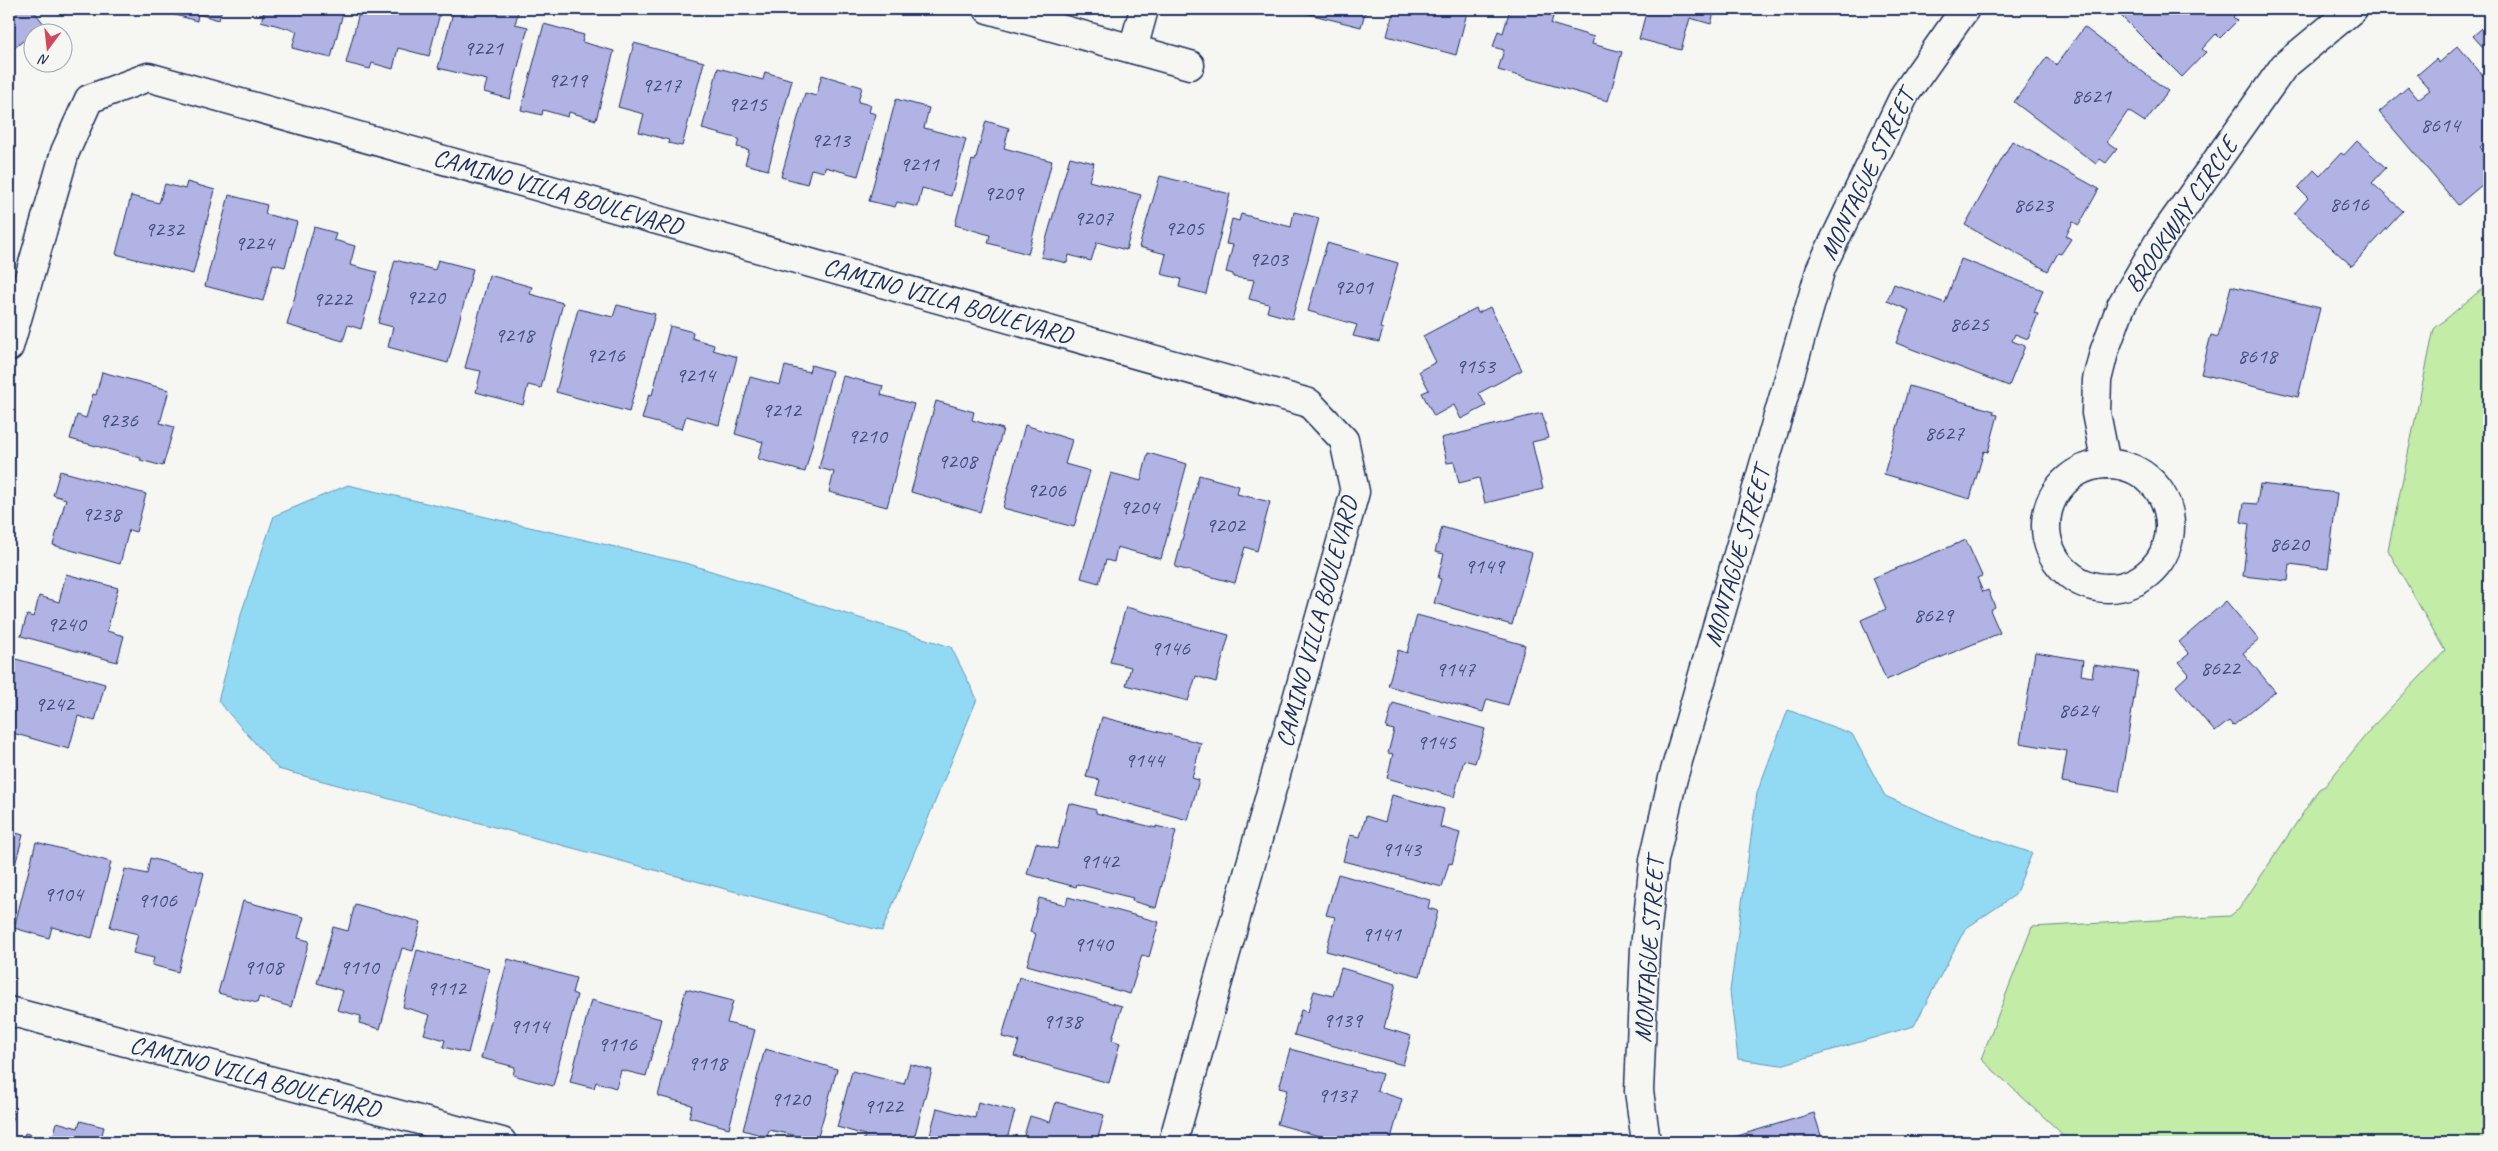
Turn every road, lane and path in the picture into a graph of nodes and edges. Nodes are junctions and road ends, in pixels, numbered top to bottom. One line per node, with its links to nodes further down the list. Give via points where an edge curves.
1 (988, 9): 5 (street)
2 (1144, 9): 5 (street)
3 (1965, 9): 12 (street, MONTAGUE STREET, via 1905,94 1820,268 1673,778 1654,860 1644,948 1639,1091)
4 (2354, 9): 8 (street, BROOKWAY CIRCLE, via 2284,66 2158,243 2121,306 2097,380 2096,413)
5 (1133, 49): 6 (street)
6 (1190, 65)
7 (9, 347): 11 (street, CAMINO VILLA BOULEVARD, via 65,152 89,99 148,77 1310,403 1344,440 1355,492)
8 (2106, 464): 8 (street, via 2090,466 2063,483 2048,511 2046,527 2052,550 2064,570 2076,579 2104,588 2134,582 2157,564 2169,537 2170,522 2168,507 2151,480 2123,465)
9 (9, 1011): 10 (street, CAMINO VILLA BOULEVARD)
10 (502, 1142)
11 (1173, 1142)
12 (1646, 1142)

